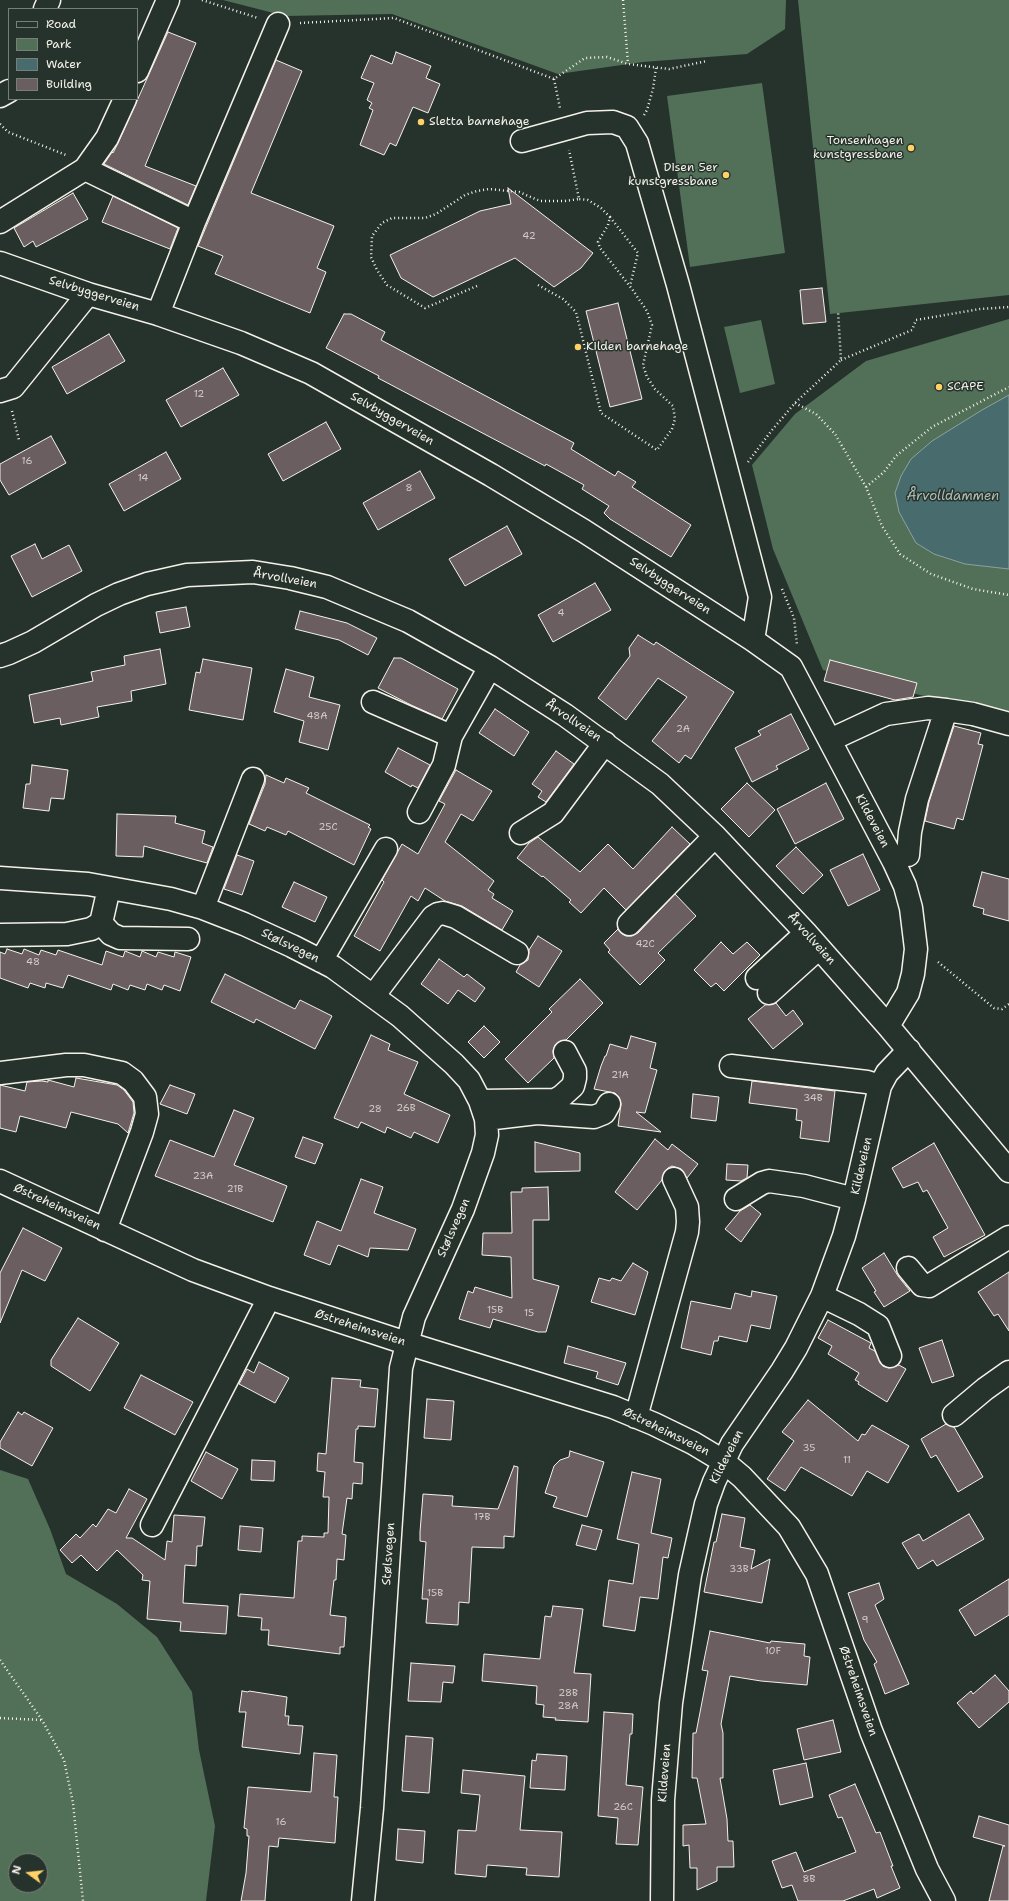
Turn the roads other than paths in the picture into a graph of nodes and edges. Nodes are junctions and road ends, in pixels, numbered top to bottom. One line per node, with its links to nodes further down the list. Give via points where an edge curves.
1 (168, 0): 3 (street)
2 (278, 24): 8 (street)
3 (138, 69)
4 (125, 100): 6 (street, via 107,138)
5 (522, 141): 13 (street, via 588,123 613,122 627,128 637,143 678,285 760,597)
6 (86, 169): 7 (street); 8 (street)
7 (0, 222)
8 (194, 222): 11 (street)
9 (0, 263): 10 (street, Selvbyggerveien)
10 (88, 294): 11 (street, Selvbyggerveien); 12 (street)
11 (158, 314): 13 (street, Selvbyggerveien, via 241,343 311,372 564,519)
12 (7, 389)
13 (753, 640): 20 (street, Kildeveien, via 791,667)
14 (0, 656): 15 (street, Årvollveien, via 33,642 96,605 147,584 187,575 252,572 327,587 361,600 408,621)
15 (490, 667): 19 (street); 21 (street, Årvollveien)
16 (372, 702): 19 (street)
17 (946, 710): 18 (street); 20 (street, via 928,708 886,714); 27 (street, via 917,799)
18 (1009, 724)
19 (451, 736): 23 (street, via 444,765)
20 (830, 740): 40 (street, Kildeveien, via 894,862 911,908 916,949 913,974 908,993)
21 (605, 743): 24 (street, via 553,813); 25 (street, Årvollveien, via 660,784)
22 (253, 779): 30 (street)
23 (419, 812)
24 (521, 834)
25 (715, 836): 32 (street); 35 (street, Årvollveien)
26 (386, 849): 37 (street)
27 (908, 855)
28 (0, 878): 29 (street, Stølsvegen, via 88,884)
29 (109, 888): 30 (street, Stølsvegen, via 171,899); 31 (street)
30 (202, 908): 37 (street, Stølsvegen, via 244,924)
31 (101, 923): 33 (street, via 91,929 67,934); 34 (street, via 111,934 120,938)
32 (629, 924)
33 (0, 935)
34 (188, 939)
35 (813, 940): 38 (street); 40 (street, Årvollveien)
36 (517, 953): 39 (street, via 456,917 438,914 433,917)
37 (321, 961): 39 (street, Stølsvegen)
38 (763, 986)
39 (374, 995): 47 (street, Stølsvegen, via 454,1064 469,1080)
40 (888, 1026): 41 (street, Årvollveien)
41 (909, 1050): 45 (street, Kildeveien, via 887,1073); 48 (street, Årvollveien)
42 (565, 1052): 47 (street, via 575,1071 575,1078 573,1086 562,1096 555,1100)
43 (731, 1066): 45 (street, via 867,1082)
44 (0, 1073): 53 (street, via 84,1065 122,1073 133,1080 145,1097 147,1114 142,1132)
45 (880, 1086): 52 (street, Kildeveien)
46 (609, 1104): 47 (street, via 604,1113 594,1116)
47 (483, 1110): 58 (street, Stølsvegen, via 487,1135 476,1176 414,1317)
48 (1009, 1171)
49 (674, 1179): 62 (street, via 687,1207 687,1227)
50 (0, 1181): 53 (street, Østreheimsveien)
51 (736, 1199): 52 (street, via 769,1181 804,1186)
52 (854, 1199): 56 (street, Kildeveien, via 844,1236)
53 (105, 1230): 57 (street, Østreheimsveien, via 193,1270)
54 (1009, 1237): 55 (street, via 929,1286 922,1285)
55 (908, 1268)
56 (822, 1296): 59 (street, via 878,1326); 63 (street, Kildeveien, via 796,1348)
57 (269, 1298): 58 (street, Østreheimsveien); 64 (street)
58 (406, 1343): 62 (street, Østreheimsveien, via 613,1407); 65 (street, Stølsvegen, via 398,1393 372,1808)
59 (890, 1356)
60 (1009, 1372): 61 (street, via 985,1388)
61 (954, 1415)
62 (636, 1417): 63 (street, Østreheimsveien, via 693,1443)
63 (723, 1461): 66 (street, Kildeveien, via 706,1504 698,1535 676,1658 663,1800); 67 (street, Østreheimsveien, via 742,1477 789,1527 817,1574 871,1730 928,1869)
64 (152, 1525)
65 (363, 1901)
66 (662, 1901)
67 (944, 1901)

